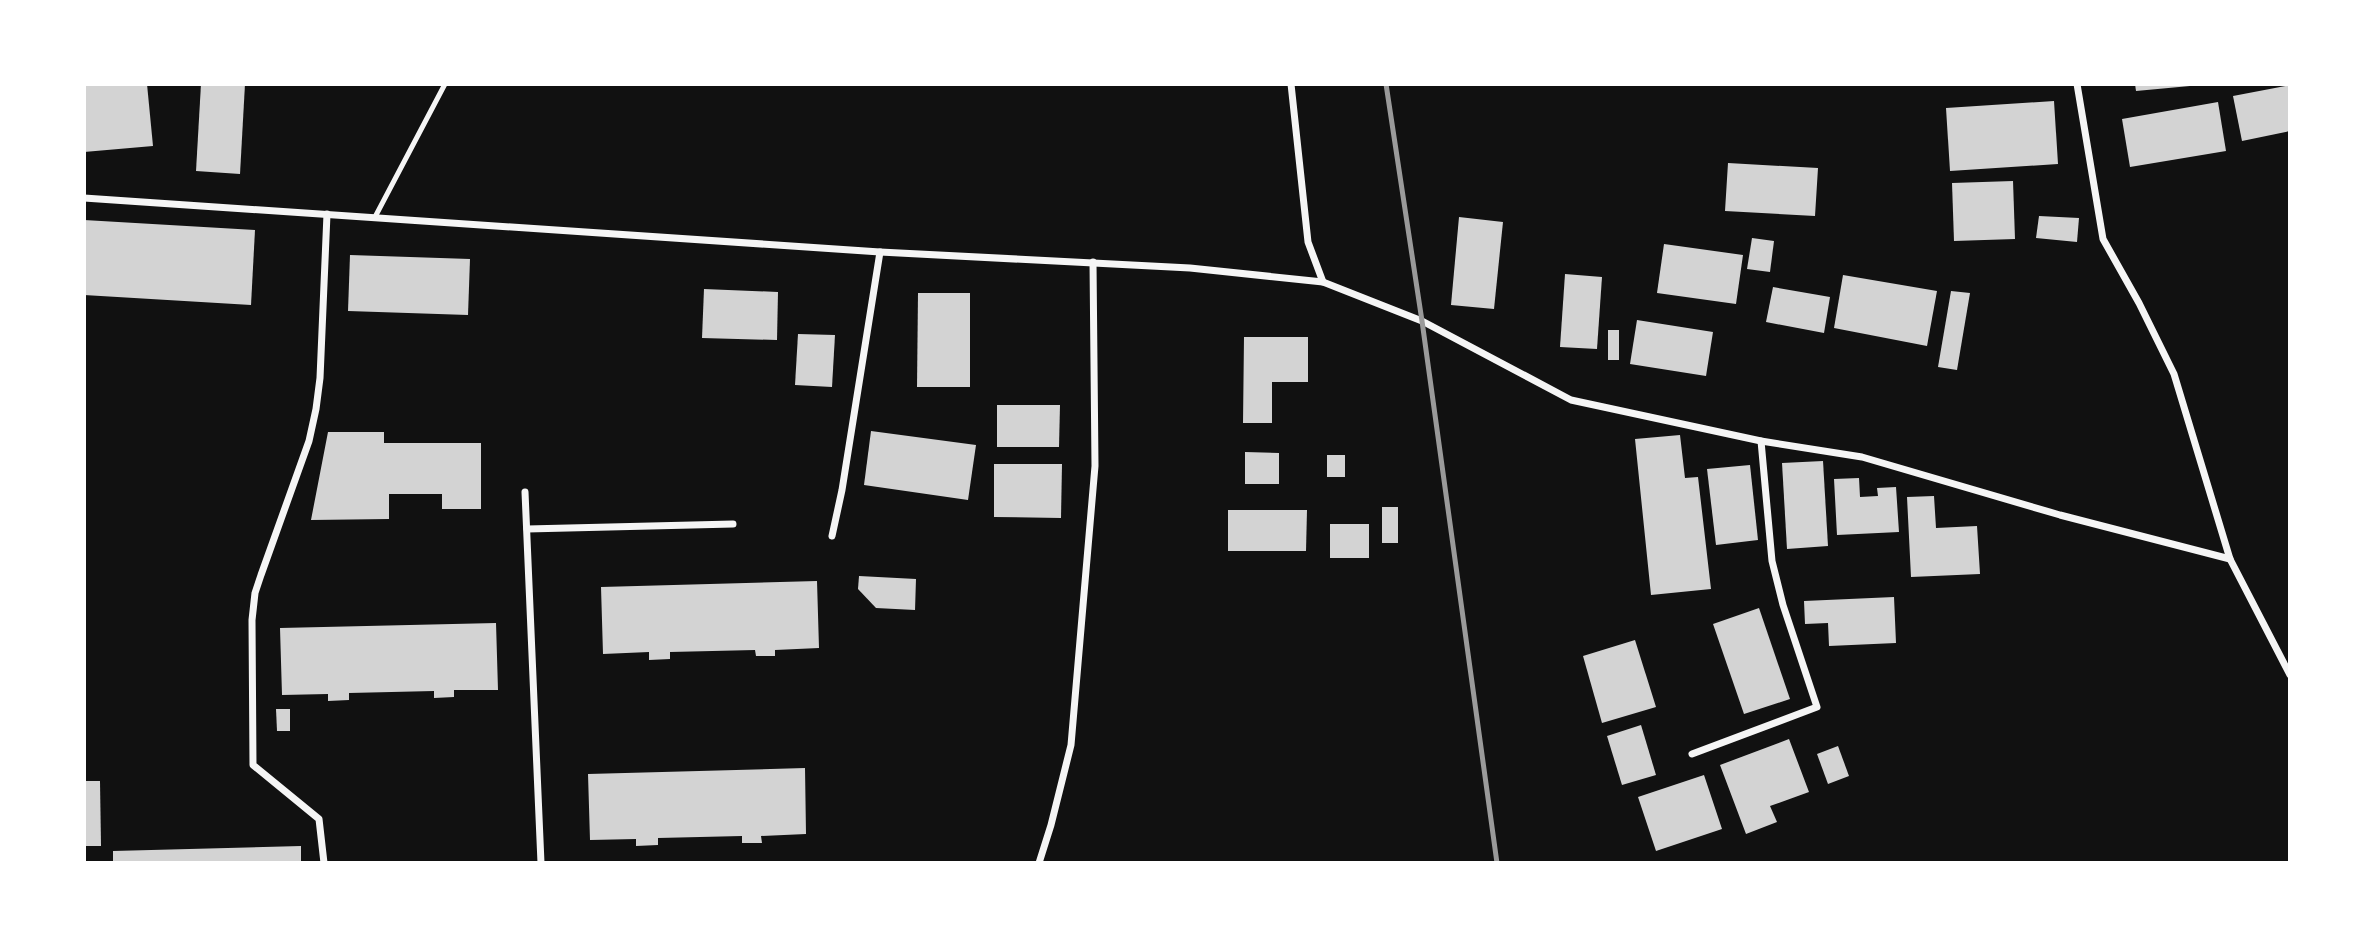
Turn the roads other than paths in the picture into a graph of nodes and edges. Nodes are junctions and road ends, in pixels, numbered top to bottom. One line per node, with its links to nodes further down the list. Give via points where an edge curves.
1 (445, 84): 6 (lane)
2 (1291, 84): 9 (street, via 1308,242)
3 (2077, 84): 15 (street, via 2103,239 2174,374)
4 (84, 198): 5 (street)
5 (327, 214): 6 (street); 18 (street, via 316,408 309,441 261,575 252,620 253,765 319,819)
6 (375, 217): 7 (street)
7 (880, 253): 8 (street); 14 (street)
8 (1093, 262): 9 (street); 20 (street, via 1095,466 1071,745)
9 (1323, 282): 10 (street, via 1422,321 1571,401)
10 (1761, 441): 15 (street, via 1862,457); 17 (street, via 1772,561 1816,707)
11 (526, 492): 13 (street)
12 (733, 524): 13 (street)
13 (527, 529): 19 (street)
14 (832, 536)
15 (2230, 559): 16 (street)
16 (2290, 675)
17 (1692, 754)
18 (324, 863)
19 (541, 863)
20 (1039, 863)

